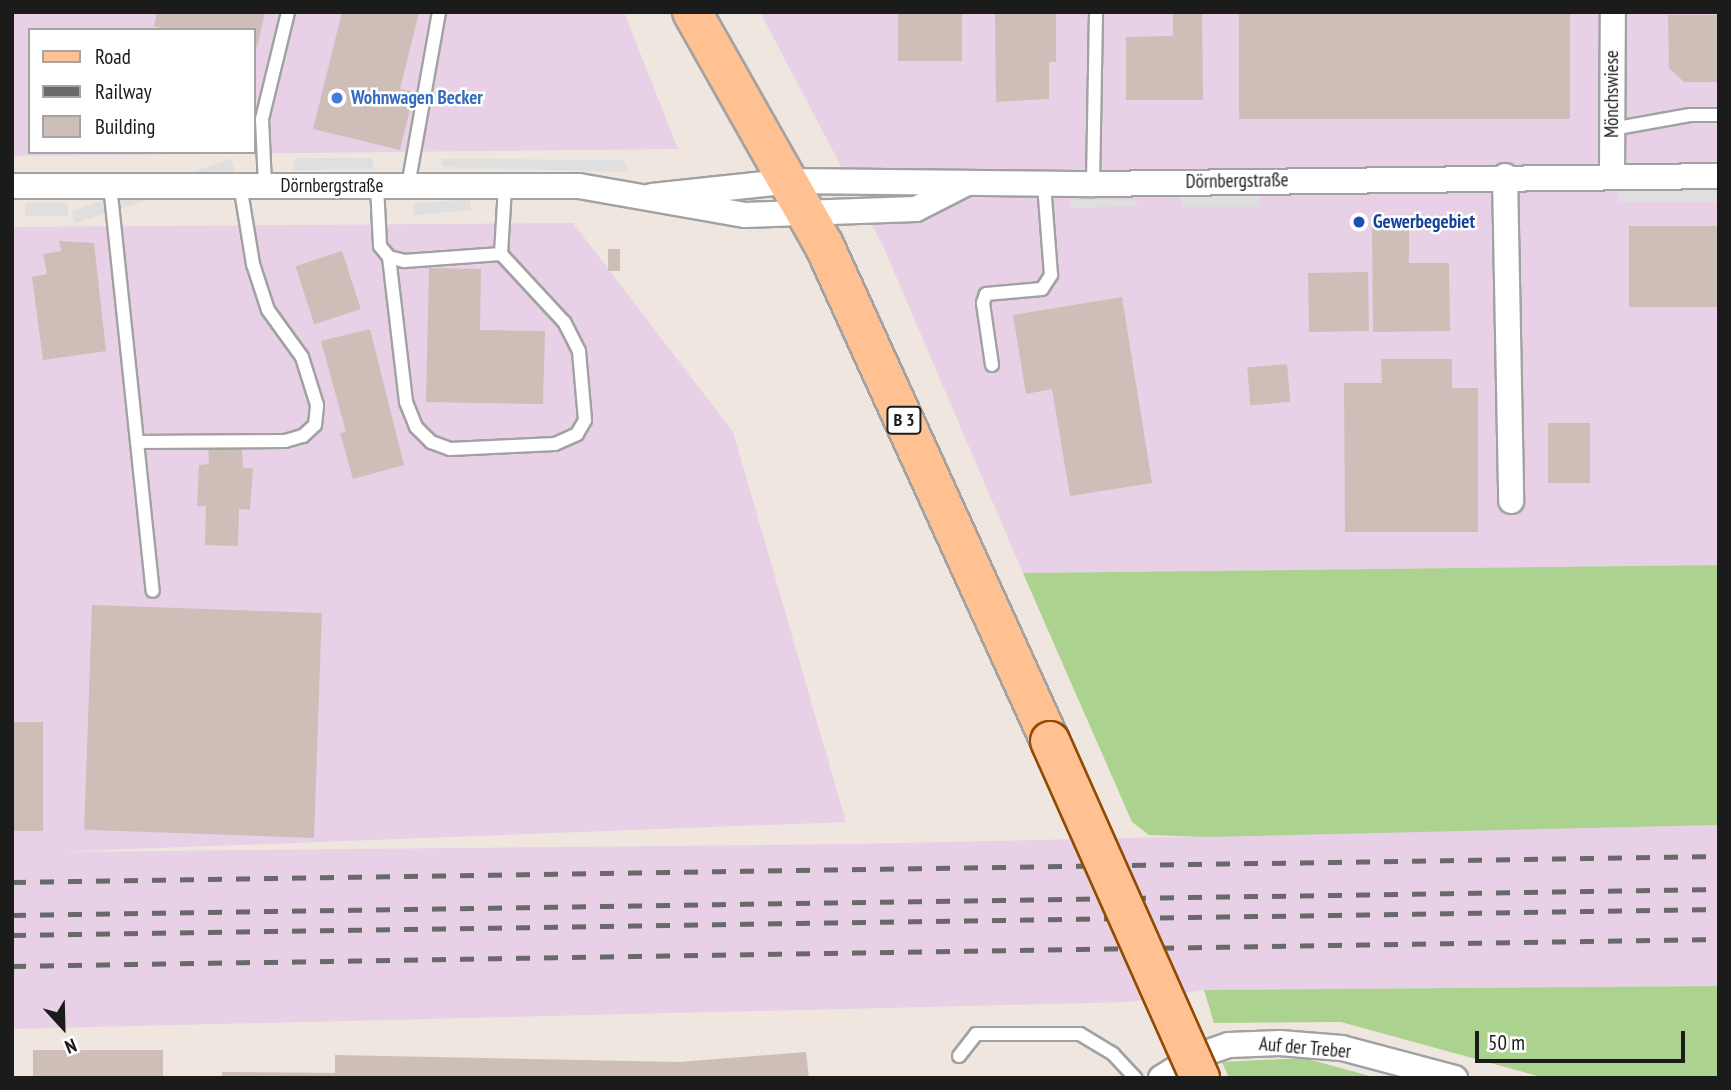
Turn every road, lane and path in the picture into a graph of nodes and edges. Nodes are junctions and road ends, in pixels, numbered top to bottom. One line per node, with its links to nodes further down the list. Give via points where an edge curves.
1 (288, 12): 15 (lane, via 262,119)
2 (439, 12): 18 (lane)
3 (692, 12): 20 (main road, B 3)
4 (1096, 12): 13 (lane)
5 (1613, 12): 7 (street, Mönchswiese)
6 (1719, 115): 7 (lane, via 1690,115)
7 (1612, 129): 9 (street, Mönchswiese)
8 (1505, 176): 9 (street, Dörnbergstraße); 13 (street, Dörnbergstraße); 26 (street)
9 (1612, 176): 10 (street, Dörnbergstraße)
10 (1719, 176)
11 (969, 183): 12 (street, Dörnbergstraße); 20 (street, Dörnbergstraße); 20 (street, Dörnbergstraße, via 916,209)
12 (1044, 184): 13 (street, Dörnbergstraße); 24 (lane, via 1051,275 1042,289 986,294 983,303)
13 (1093, 184)
14 (110, 185): 15 (street, Dörnbergstraße); 16 (street, Dörnbergstraße); 25 (lane)
15 (252, 185): 17 (street, Dörnbergstraße); 25 (lane, via 253,264 268,310 302,357 317,405 315,425 303,436 285,441)
16 (12, 186)
17 (377, 186): 18 (street, Dörnbergstraße); 23 (lane, via 380,246)
18 (408, 186): 19 (street, Dörnbergstraße)
19 (505, 186): 21 (street, Dörnbergstraße, via 579,186); 22 (lane)
20 (799, 196): 21 (street, Dörnbergstraße); 21 (street, Dörnbergstraße, via 746,215); 31 (main road, B 3, bridge)
21 (652, 197)
22 (501, 254): 23 (lane, via 404,261); 23 (lane, via 564,322 579,351 586,386 585,420 577,434 555,444 450,449 431,442 416,427 404,390)
23 (389, 257)
24 (992, 365)
25 (137, 442): 27 (lane)
26 (1511, 501)
27 (153, 591)
28 (960, 1056): 29 (lane, via 976,1034 1080,1034 1113,1054)
29 (1135, 1078)
30 (1161, 1078): 32 (street, Auf der Treber, via 1194,1057 1229,1045 1280,1043 1342,1048)
31 (1200, 1078)
32 (1455, 1078)

